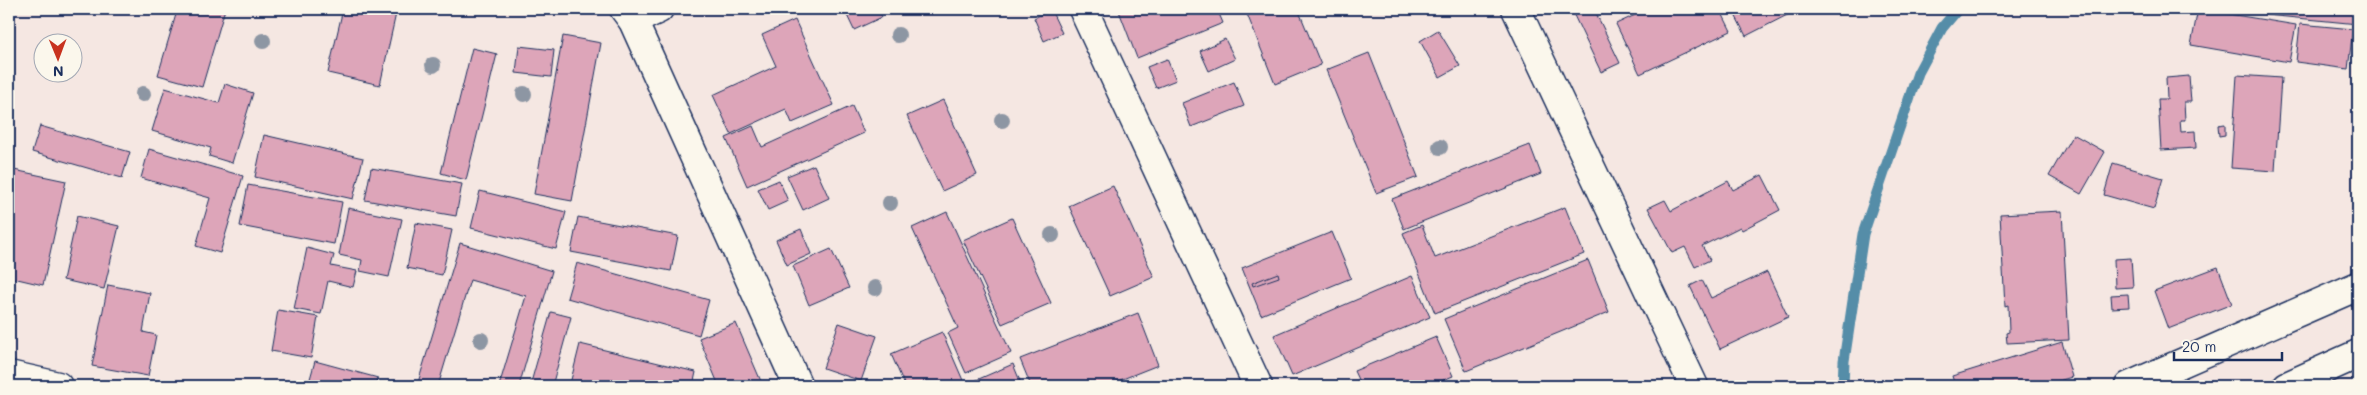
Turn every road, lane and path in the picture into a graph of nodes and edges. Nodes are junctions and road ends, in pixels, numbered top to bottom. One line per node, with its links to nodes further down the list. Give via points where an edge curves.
1 (659, 9): 4 (street)
2 (1082, 9): 10 (street)
3 (1516, 9): 11 (street)
4 (629, 15): 9 (street)
5 (2358, 286): 12 (street)
6 (2358, 354): 13 (street)
7 (9, 375): 8 (street)
8 (58, 386)
9 (798, 386)
10 (1258, 386)
11 (1694, 386)
12 (2129, 386)
13 (2287, 386)

